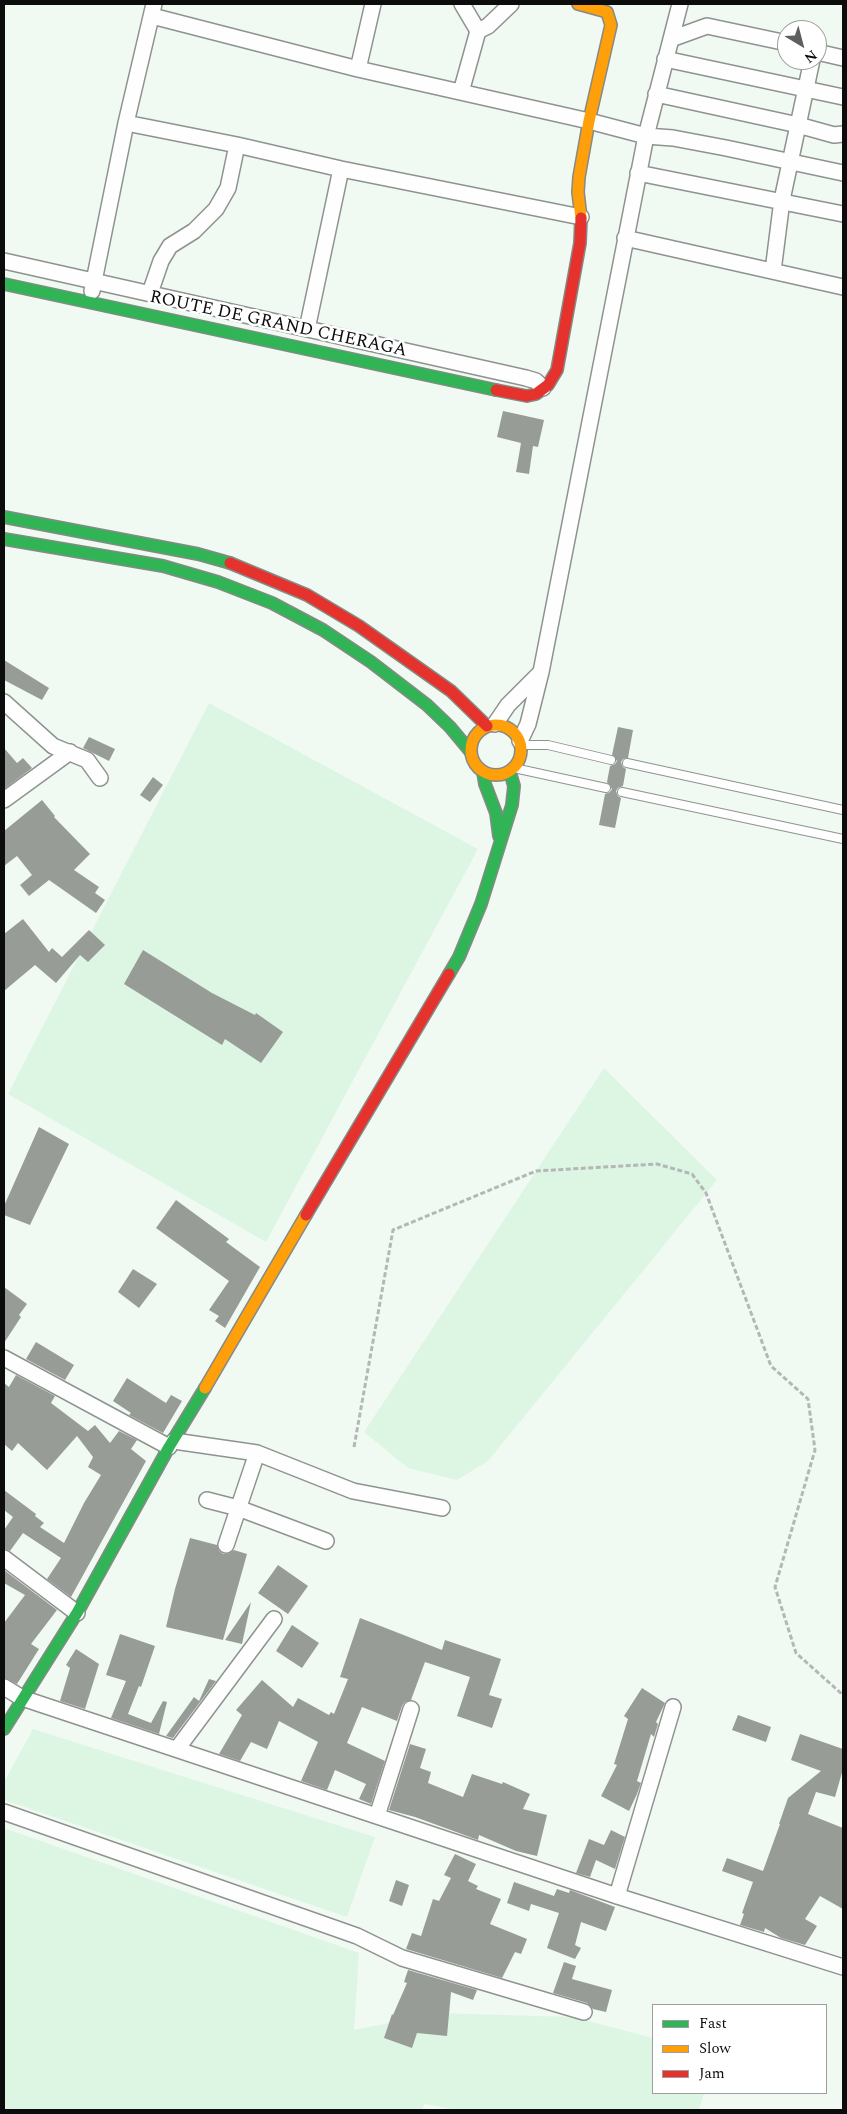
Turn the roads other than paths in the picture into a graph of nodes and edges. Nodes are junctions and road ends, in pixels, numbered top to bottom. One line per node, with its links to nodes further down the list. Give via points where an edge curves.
1 (374, 4): 13 (street)
2 (462, 4): 7 (street)
3 (511, 4): 7 (street)
4 (578, 4): 19 (street, via 607,12 610,25)
5 (680, 4): 8 (street)
6 (153, 10): 13 (street); 20 (street)
7 (478, 31): 16 (street)
8 (671, 39): 9 (street, via 707,26); 12 (street)
9 (777, 41)
10 (827, 54): 11 (street)
11 (843, 58)
12 (665, 59): 15 (street); 17 (street)
13 (358, 69): 16 (street)
14 (810, 70): 15 (street)
15 (806, 89): 18 (street); 21 (street)
16 (460, 92): 19 (street)
17 (656, 94): 21 (street); 23 (street)
18 (843, 97)
19 (589, 121): 23 (street); 31 (street, via 579,177)
20 (126, 124): 24 (street); 36 (street)
21 (798, 125): 22 (street, via 834,135); 25 (street)
22 (843, 134)
23 (646, 136): 25 (street, via 709,144); 27 (street)
24 (237, 145): 26 (street); 39 (street, via 228,188 216,209 194,230 170,246 160,261)
25 (791, 162): 28 (street); 29 (street)
26 (341, 169): 31 (street); 41 (street)
27 (638, 173): 29 (street); 32 (street)
28 (843, 173)
29 (782, 200): 30 (street); 34 (street)
30 (843, 214)
31 (581, 217): 42 (street, via 580,243 556,370 552,380)
32 (625, 238): 34 (street); 45 (street)
33 (4, 261): 36 (street)
34 (773, 271): 38 (street)
35 (843, 273): 38 (street)
36 (94, 280): 39 (street); 40 (street)
37 (4, 284): 40 (street, ROUTE DE GRAND CHERAGA)
38 (836, 285)
39 (150, 293): 41 (street)
40 (90, 303): 42 (street, ROUTE DE GRAND CHERAGA, via 527,396)
41 (307, 329): 42 (street, via 526,378)
42 (543, 388)
43 (4, 517): 47 (street, via 198,554 280,583 359,626 451,691)
44 (4, 539): 49 (street, via 163,566 218,582 272,603 323,630 371,662 427,705)
45 (541, 672): 47 (street); 48 (street)
46 (4, 702): 50 (street, via 53,746)
47 (491, 725): 48 (street, via 510,729); 49 (street, via 481,729 473,739)
48 (520, 743): 51 (lane, via 548,745); 53 (street, via 519,760)
49 (470, 751): 54 (street, via 476,766)
50 (70, 752): 55 (street, via 87,760); 58 (street)
51 (612, 760)
52 (627, 763): 59 (lane)
53 (512, 770): 54 (street, via 499,775); 56 (lane); 61 (street, via 514,795)
54 (483, 772): 61 (street, via 496,813)
55 (100, 778)
56 (606, 788)
57 (622, 792): 60 (lane)
58 (4, 800)
59 (843, 810)
60 (843, 839)
61 (499, 842): 63 (street, via 481,904 459,957)
62 (4, 1358): 63 (street)
63 (172, 1444): 64 (street); 71 (street)
64 (257, 1453): 66 (street); 67 (street, via 353,1491)
65 (208, 1500): 66 (street)
66 (238, 1508): 68 (street); 69 (street)
67 (442, 1508)
68 (326, 1541)
69 (226, 1545)
70 (4, 1558): 71 (street)
71 (76, 1613): 74 (street)
72 (274, 1619): 78 (street)
73 (4, 1687): 74 (street)
74 (22, 1698): 77 (street); 78 (street)
75 (673, 1707): 81 (street)
76 (411, 1709): 80 (street)
77 (4, 1729)
78 (177, 1749): 80 (street)
79 (4, 1812): 83 (street, via 357,1936 402,1958)
80 (377, 1816): 81 (street)
81 (616, 1896): 82 (street)
82 (843, 1967)
83 (584, 2012)

